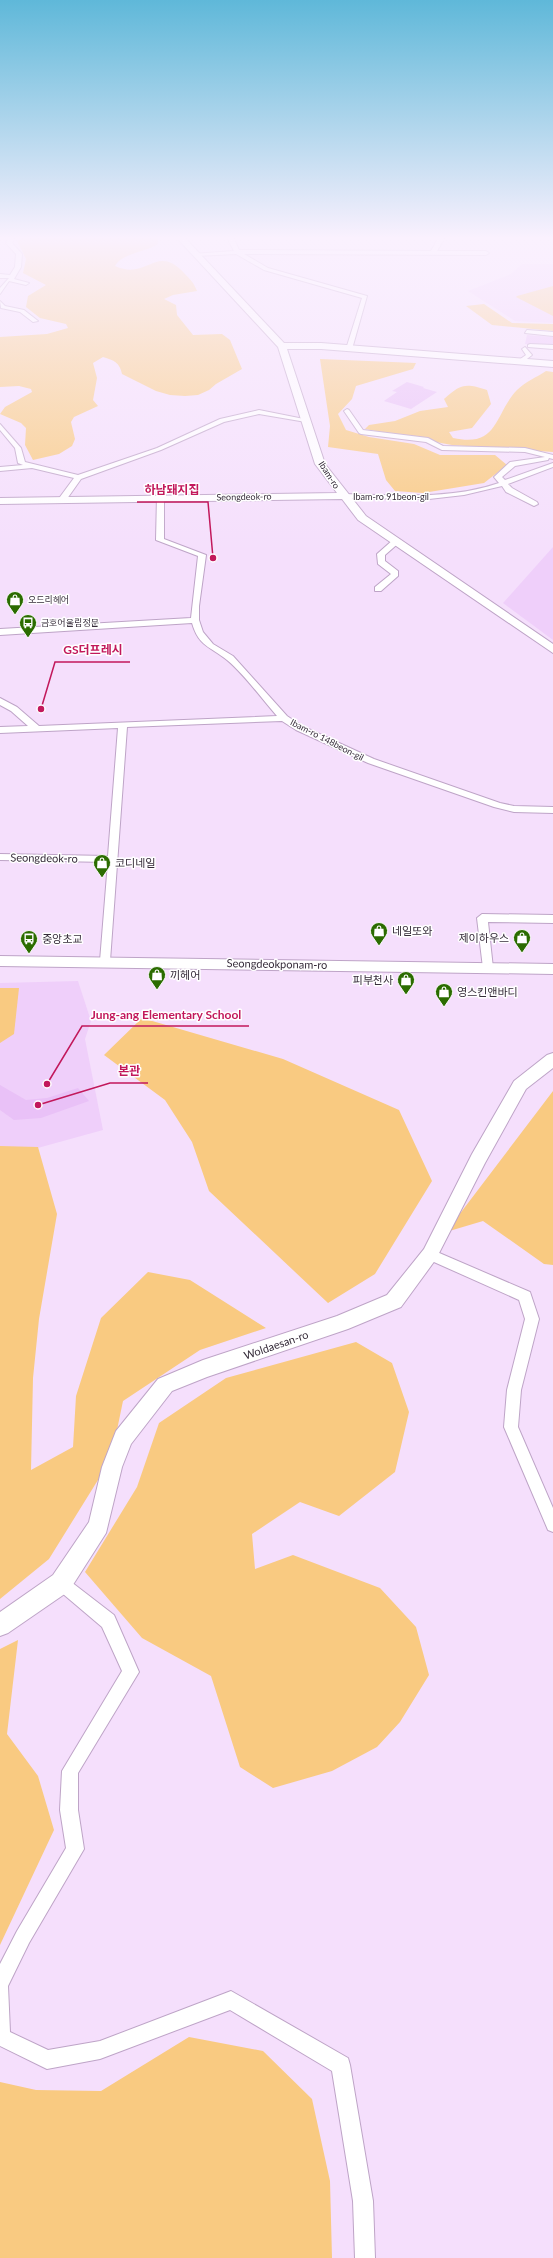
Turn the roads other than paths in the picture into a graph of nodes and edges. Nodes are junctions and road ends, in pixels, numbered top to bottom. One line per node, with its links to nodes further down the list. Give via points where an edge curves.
1 (279, 342): 3 (street, Ibam-ro)
2 (351, 342): 5 (street)
3 (282, 346): 5 (street); 9 (street, Ibam-ro)
4 (553, 347): 6 (street, via 527,347 528,355)
5 (349, 348): 6 (street)
6 (521, 361): 7 (street)
7 (553, 364)
8 (347, 411): 11 (street, via 361,432 428,440 442,448 525,450)
9 (306, 420): 15 (street, via 259,412 222,420 159,449); 17 (street, Ibam-ro, via 320,464)
10 (0, 426): 12 (street, via 18,448 22,463)
11 (553, 458): 16 (street, via 513,464 498,477)
12 (32, 465): 14 (street); 15 (street)
13 (553, 466): 16 (street, Ibam-ro 91beon-gil, via 539,469)
14 (0, 469)
15 (78, 477): 20 (street)
16 (504, 484): 17 (street, Ibam-ro 91beon-gil, via 427,498); 21 (street, via 509,490)
17 (343, 496): 18 (street, Seongdeok-ro); 22 (street, Ibam-ro, via 362,518)
18 (160, 498): 20 (street, Seongdeok-ro); 24 (street, Ibam-ro 148beon-gil, via 160,540 202,555)
19 (0, 501): 20 (street, Seongdeok-ro)
20 (61, 501)
21 (534, 504)
22 (397, 541): 23 (street, via 384,549 379,558 395,573); 26 (street, Ibam-ro)
23 (378, 589)
24 (195, 620): 25 (street); 28 (street, Ibam-ro 148beon-gil, via 199,634 210,646 230,658)
25 (0, 632)
26 (553, 649)
27 (0, 701): 30 (street, via 14,708)
28 (284, 718): 29 (street); 32 (street, Ibam-ro 148beon-gil, via 371,762 497,805 514,809)
29 (123, 725): 30 (street); 34 (street)
30 (36, 728): 31 (street)
31 (0, 730)
32 (553, 810)
33 (0, 857): 34 (street, Seongdeok-ro)
34 (111, 859): 37 (street)
35 (553, 919): 38 (street, via 482,918)
36 (0, 961): 37 (street, Seongdeokponam-ro)
37 (105, 961): 38 (street, Seongdeokponam-ro)
38 (488, 968): 39 (street, Seongdeokponam-ro)
39 (553, 969)
40 (553, 1059): 41 (street, Woldaesan-ro, via 520,1085 478,1159)
41 (430, 1254): 42 (street, via 525,1296 532,1319 514,1390 511,1427); 43 (street, Woldaesan-ro, via 394,1301 340,1323 165,1385 123,1438 112,1467 99,1526)
42 (553, 1525)
43 (61, 1583): 44 (street, Woldaesan-ro); 45 (street, via 108,1621 132,1672 70,1771 69,1810 75,1849 23,1937)
44 (0, 1625)
45 (0, 1983)
46 (0, 1988): 47 (street, via 1,2037 47,2060 100,2050 231,2000 341,2066 363,2201)
47 (364, 2258)

